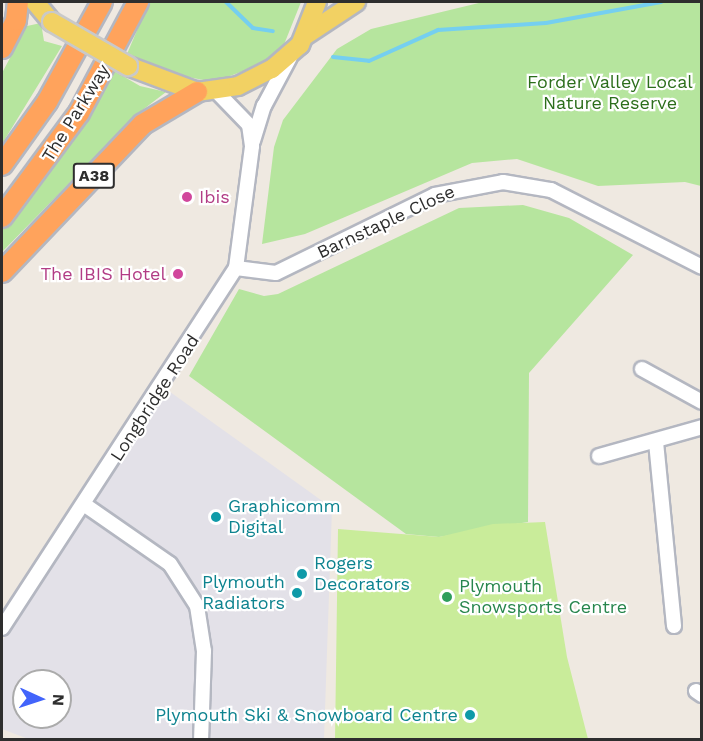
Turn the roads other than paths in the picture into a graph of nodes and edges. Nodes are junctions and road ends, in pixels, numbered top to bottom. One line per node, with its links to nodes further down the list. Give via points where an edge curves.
1 (18, 2): 8 (highway, via 16,20)
2 (35, 2): 10 (main road, bridge, via 52,22 128,66)
3 (102, 2): 12 (highway, The Parkway, via 47,102)
4 (138, 2): 13 (highway, The Parkway / A38, via 79,113)
5 (317, 2): 7 (main road)
6 (356, 2): 7 (main road)
7 (306, 35): 9 (main road)
8 (2, 48)
9 (294, 51): 10 (main road, via 255,79); 11 (street, Longbridge Road, via 264,105)
10 (206, 92): 11 (street, Longbridge Road, via 249,125); 16 (highway, A38, via 143,124)
11 (252, 146): 15 (street, Longbridge Road)
12 (2, 165)
13 (2, 217)
14 (702, 267): 15 (street, Barnstaple Close, via 551,190 503,182 435,195 276,273)
15 (236, 268): 22 (street, Longbridge Road)
16 (2, 272)
17 (642, 369): 18 (street)
18 (702, 402)
19 (702, 427): 20 (street)
20 (656, 442): 21 (street); 23 (street)
21 (599, 456)
22 (85, 505): 24 (street, Longbridge Road); 25 (street, via 170,564 197,606 204,651)
23 (674, 626)
24 (2, 628)
25 (201, 740)

